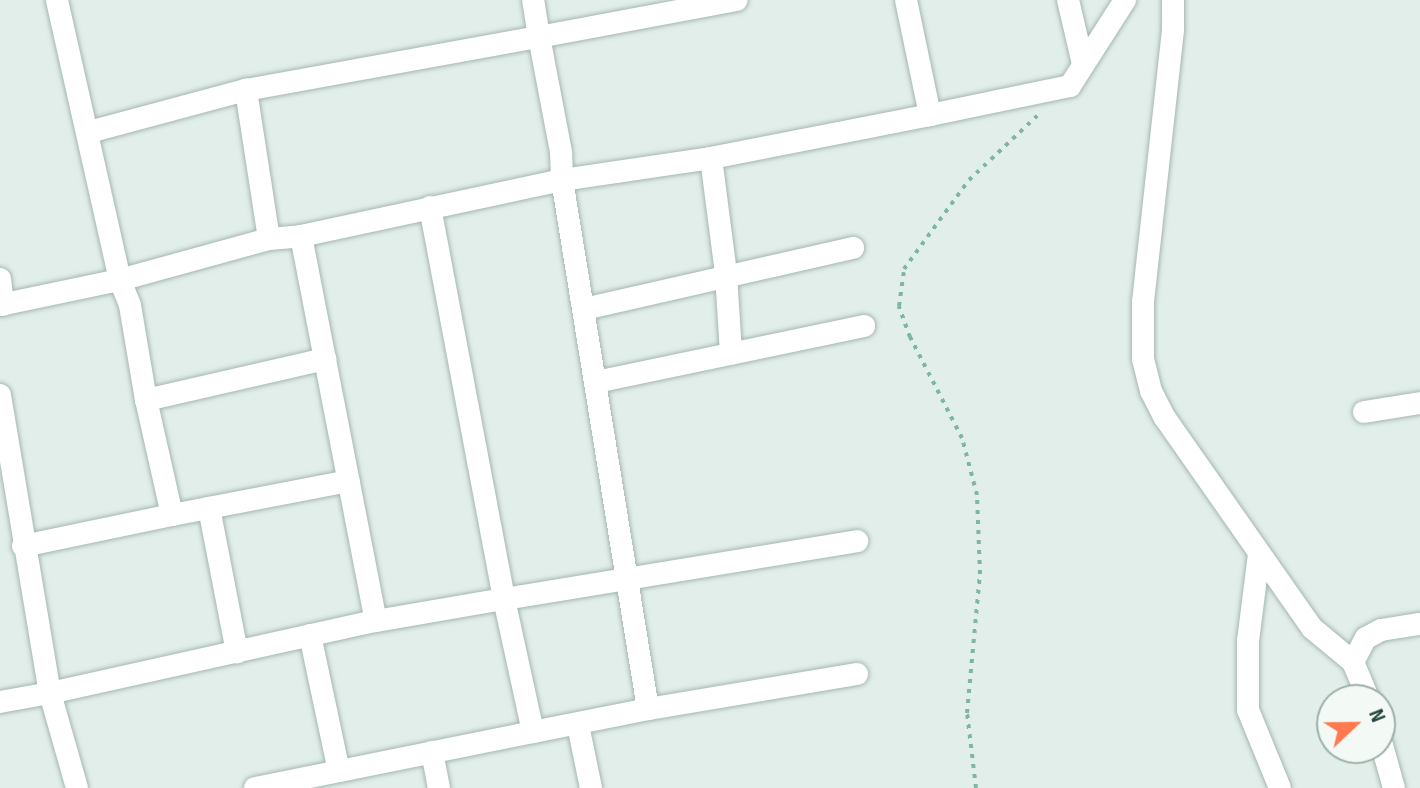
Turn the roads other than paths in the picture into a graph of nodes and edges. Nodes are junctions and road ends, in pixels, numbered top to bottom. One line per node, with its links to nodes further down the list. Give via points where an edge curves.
1 (57, 0): 12 (street)
2 (533, 0): 8 (street)
3 (737, 0): 8 (street)
4 (906, 0): 11 (street)
5 (1068, 0): 9 (street)
6 (1125, 0): 9 (street)
7 (1173, 0): 37 (street, via 1143,302 1143,359 1165,418)
8 (539, 37): 10 (street); 14 (street)
9 (1083, 64): 11 (street, via 1070,86)
10 (246, 90): 12 (street); 17 (street)
11 (930, 115): 13 (street)
12 (89, 132): 21 (street)
13 (711, 158): 14 (street); 19 (street)
14 (562, 180): 15 (street); 23 (street)
15 (430, 207): 16 (street); 39 (street)
16 (301, 236): 17 (street); 26 (street)
17 (269, 239): 21 (street)
18 (853, 248): 19 (street)
19 (726, 274): 23 (street); 25 (street)
20 (0, 279): 22 (street)
21 (120, 280): 22 (street); 29 (street, via 130,305)
22 (2, 305)
23 (584, 309): 27 (street)
24 (864, 326): 25 (street)
25 (731, 354): 27 (street)
26 (325, 359): 29 (street); 32 (street)
27 (596, 382): 38 (street)
28 (0, 395): 36 (street)
29 (146, 400): 34 (street)
30 (1420, 403): 31 (street)
31 (1364, 412)
32 (349, 481): 33 (street); 40 (street)
33 (209, 508): 34 (street); 43 (street)
34 (172, 515): 36 (street)
35 (857, 541): 38 (street)
36 (23, 546): 47 (street)
37 (1259, 554): 44 (street, via 1312,628); 60 (street, via 1248,641 1248,710)
38 (630, 579): 39 (street); 49 (street)
39 (504, 599): 40 (street); 51 (street)
40 (376, 621): 42 (street)
41 (1420, 624): 44 (street, via 1366,638)
42 (310, 635): 43 (street); 54 (street)
43 (237, 652): 47 (street)
44 (1353, 662): 46 (street)
45 (857, 674): 49 (street)
46 (1362, 684)
47 (50, 693): 48 (street); 56 (street)
48 (0, 702)
49 (648, 709): 50 (street)
50 (578, 725): 51 (street); 59 (street)
51 (533, 732): 52 (street)
52 (432, 752): 54 (street); 58 (street)
53 (1387, 764): 61 (street)
54 (339, 771): 55 (street)
55 (285, 785): 57 (street)
56 (77, 788)
57 (255, 788)
58 (439, 788)
59 (591, 788)
60 (1280, 788)
61 (1394, 788)

